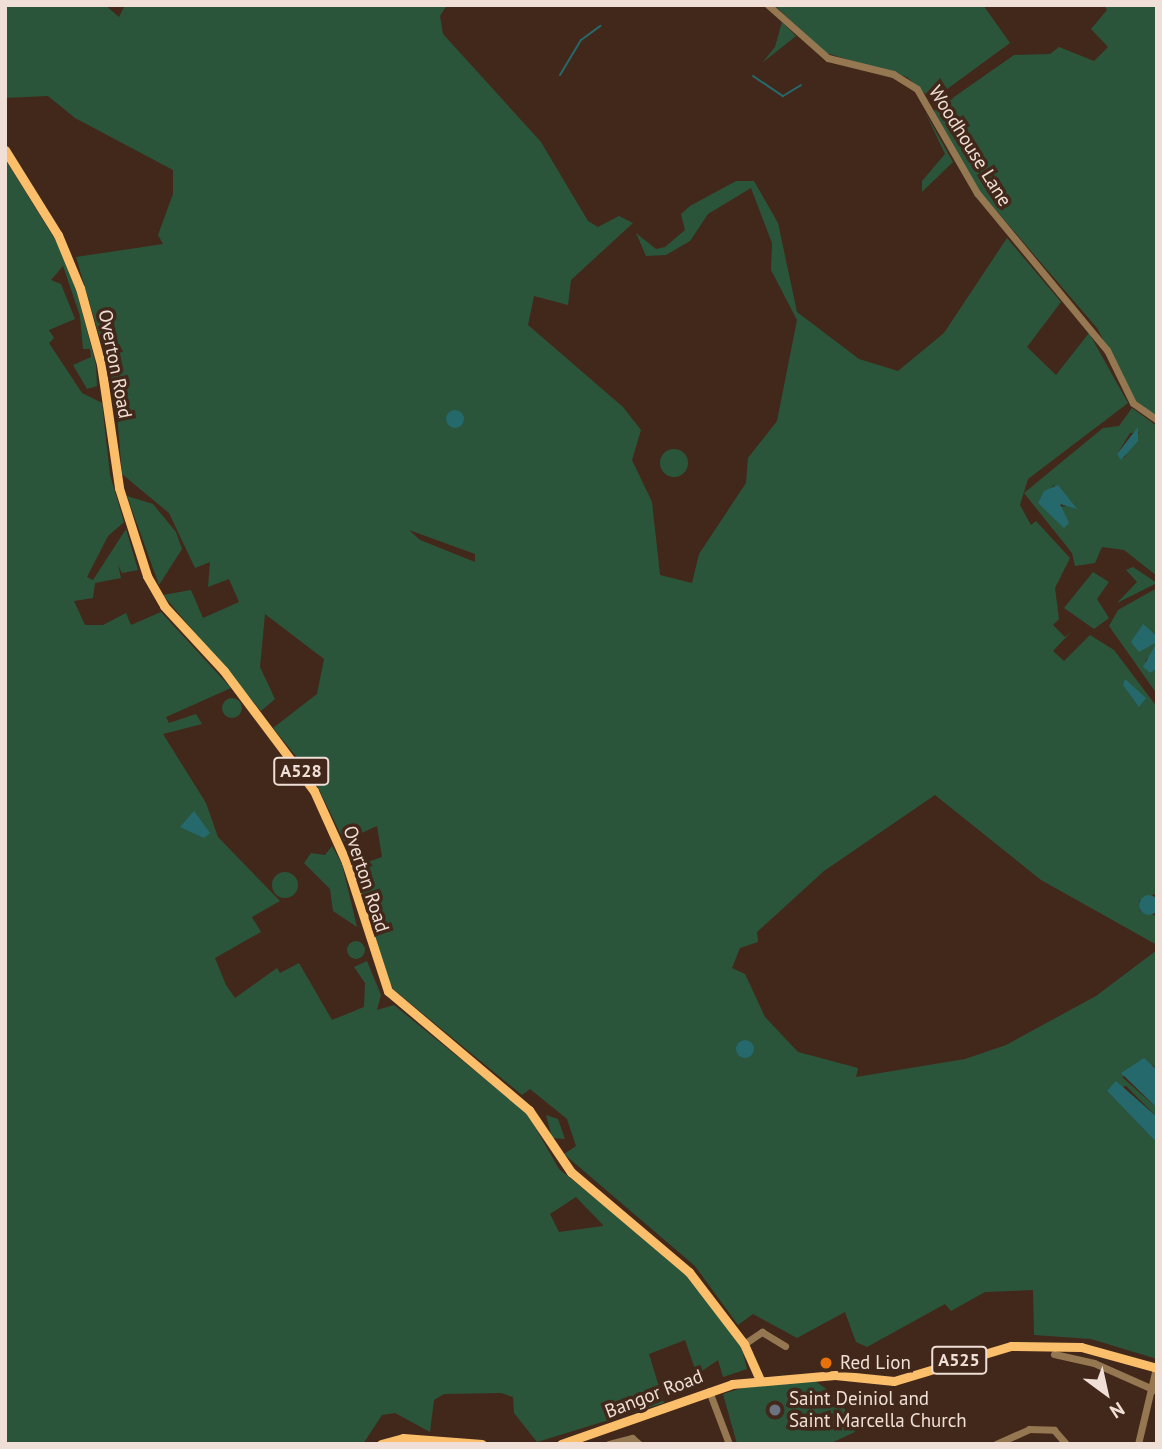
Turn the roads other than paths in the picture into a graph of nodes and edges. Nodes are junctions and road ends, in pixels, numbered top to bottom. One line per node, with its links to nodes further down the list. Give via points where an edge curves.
1 (768, 5): 3 (street, Woodhouse Lane, via 828,58 893,74 917,89 972,187 1107,350 1133,403)
2 (5, 150): 4 (main road, Overton Road / A528, via 58,235 80,288 101,364 119,488 147,576 164,607 224,671 314,791 342,851 388,991 528,1110 560,1161 689,1272)
3 (1157, 420)
4 (744, 1344): 5 (street, via 763,1330); 8 (main road, Overton Road / A528)
5 (785, 1346)
6 (1060, 1365): 10 (street, via 1058,1354)
7 (1157, 1368): 8 (main road, A525, via 1045,1343 980,1353 894,1381 835,1375); 10 (street)
8 (760, 1380): 9 (main road, Bangor Road / A525)
9 (709, 1391): 13 (main road, Bangor Road / A525); 16 (street)
10 (1154, 1391): 19 (street)
11 (381, 1444): 12 (main road, via 403,1438)
12 (482, 1444)
13 (561, 1444)
14 (609, 1444): 15 (street, via 632,1438)
15 (639, 1444)
16 (729, 1444)
17 (996, 1444): 18 (street, via 1029,1429 1054,1430)
18 (1066, 1444)
19 (1138, 1444)

